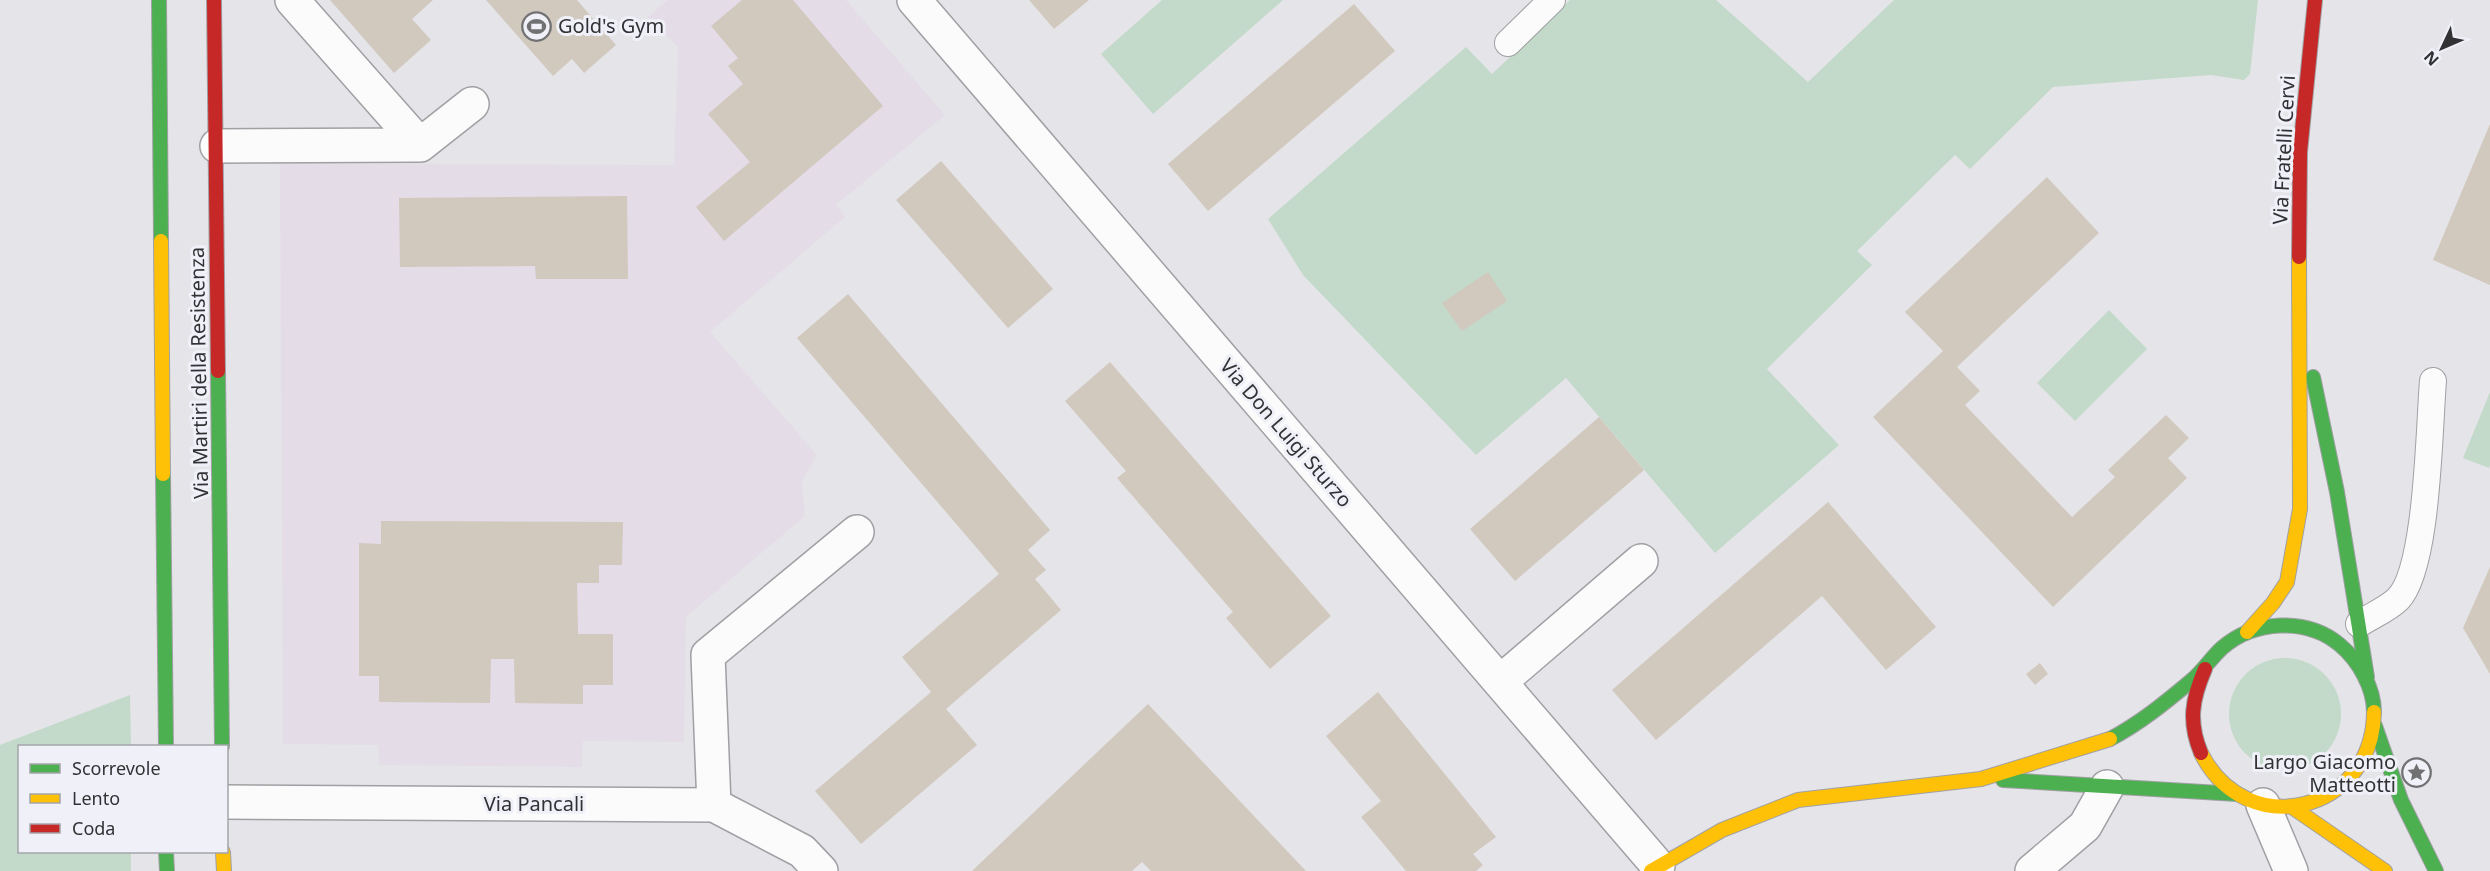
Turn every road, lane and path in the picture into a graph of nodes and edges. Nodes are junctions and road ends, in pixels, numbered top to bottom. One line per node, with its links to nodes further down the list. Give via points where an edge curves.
1 (159, 0): 21 (street, Via Martiri della Resistenza)
2 (214, 0): 10 (street, Via Martiri della Resistenza)
3 (292, 0): 9 (street)
4 (914, 0): 19 (street, Via Don Luigi Sturzo)
5 (1552, 0): 7 (lane)
6 (2315, 0): 11 (street, Via Fratelli Cervi, via 2300,152)
7 (1508, 43)
8 (472, 104): 9 (street)
9 (420, 145): 10 (street)
10 (217, 146): 22 (street, Via Martiri della Resistenza)
11 (2298, 302): 15 (street); 16 (street, via 2300,509 2288,582)
12 (2433, 381): 15 (lane, via 2422,531 2412,574 2398,598)
13 (857, 532): 27 (street, via 708,655)
14 (1641, 561): 19 (street)
15 (2359, 624): 18 (street)
16 (2247, 632): 17 (street, via 2223,647); 18 (street, via 2275,625 2303,627 2330,637 2352,656)
17 (2205, 669): 23 (street, via 2112,738); 26 (street, via 2194,696 2192,724 2199,752 2215,776)
18 (2368, 680): 20 (street, via 2374,702)
19 (1500, 682): 30 (street, Via Don Luigi Sturzo)
20 (2374, 726): 26 (street, via 2368,750 2356,772 2338,789 2316,801); 37 (street, via 2390,776)
21 (165, 745)
22 (222, 745)
23 (1981, 779): 24 (street); 30 (street, via 1798,800 1722,830)
24 (2107, 787): 26 (street, via 2192,790); 34 (street, via 2085,826)
25 (228, 802): 27 (street, Via Pancali)
26 (2264, 802): 35 (street); 36 (street)
27 (714, 805): 33 (street, Via Pancali, via 802,851)
28 (166, 853): 31 (street)
29 (223, 853): 32 (street)
30 (1655, 869)
31 (167, 871)
32 (224, 871)
33 (821, 871)
34 (2032, 871)
35 (2291, 871)
36 (2385, 871)
37 (2436, 871)

